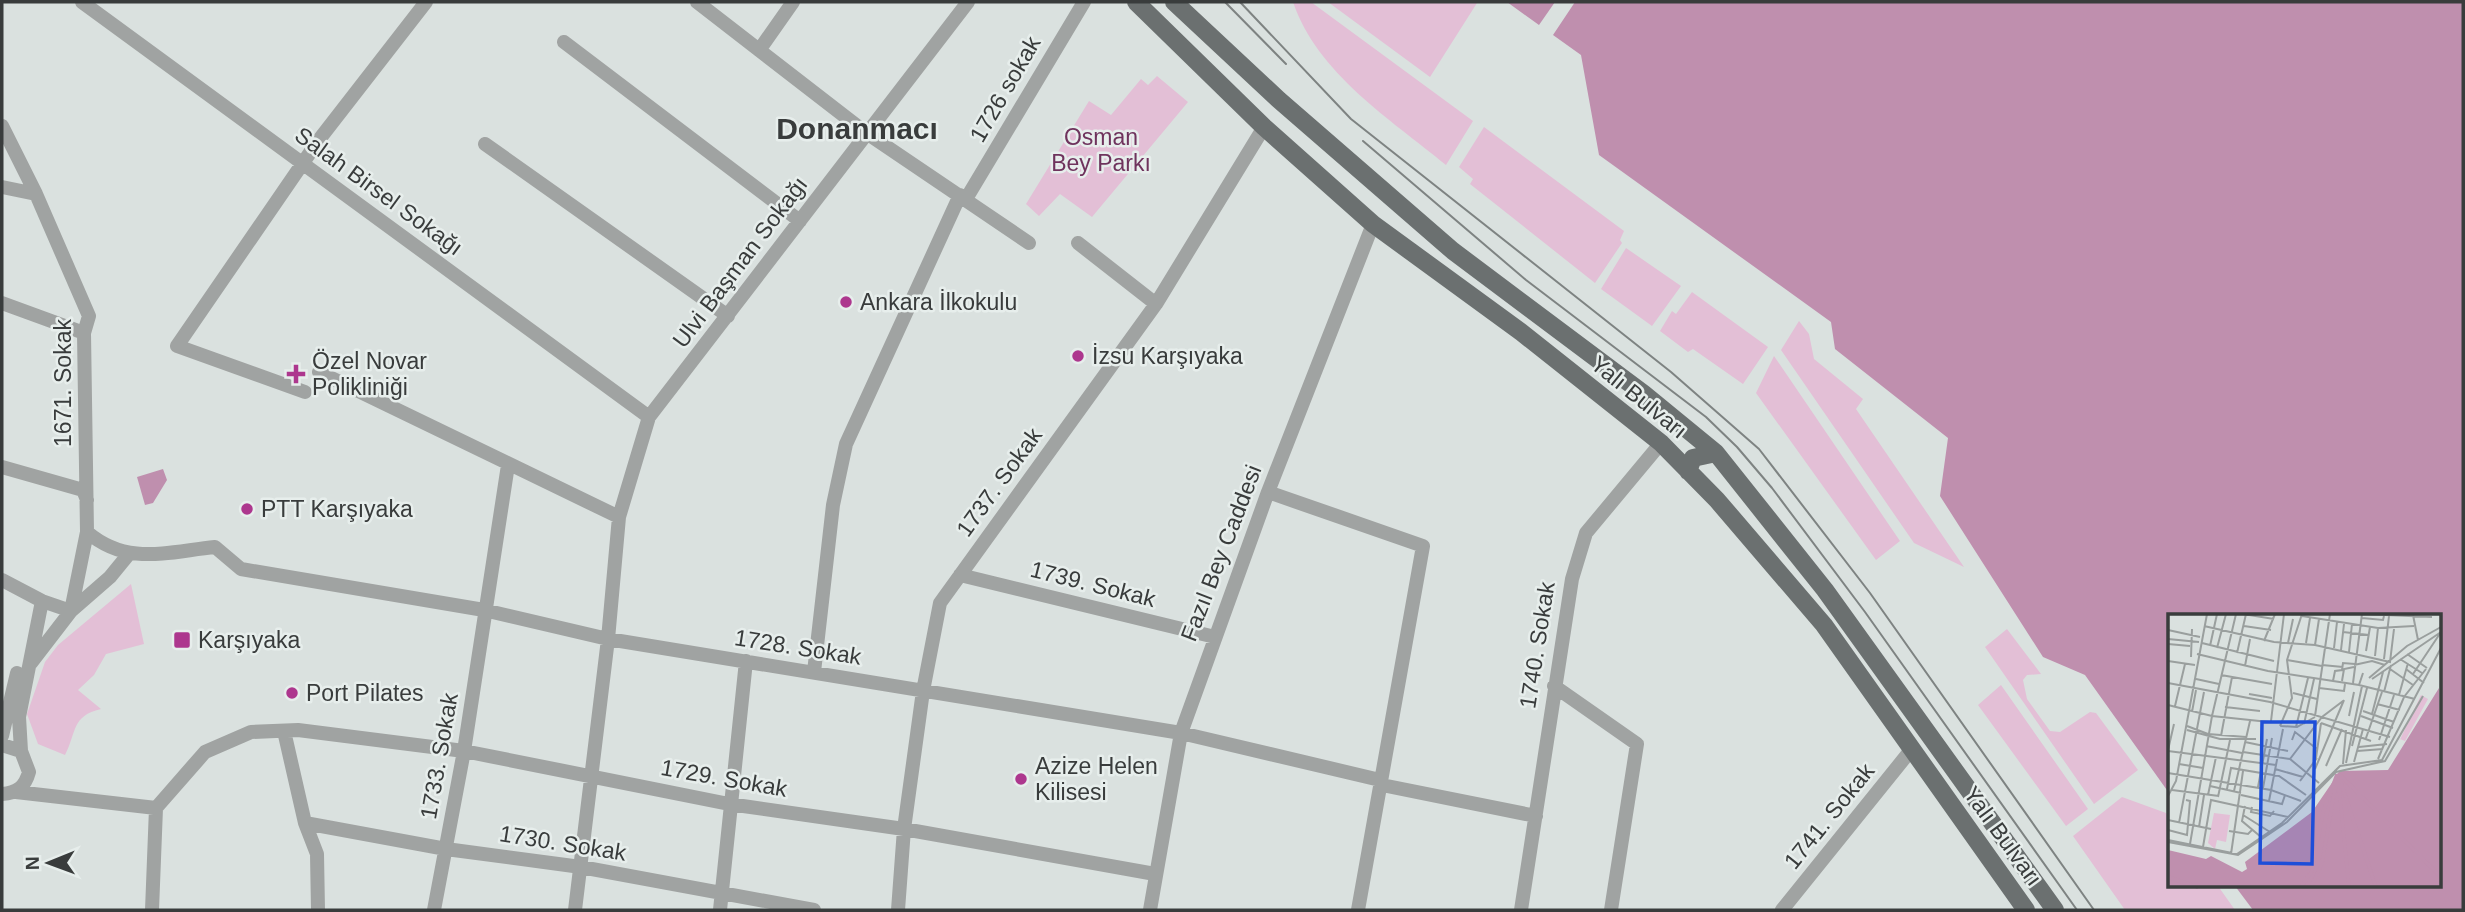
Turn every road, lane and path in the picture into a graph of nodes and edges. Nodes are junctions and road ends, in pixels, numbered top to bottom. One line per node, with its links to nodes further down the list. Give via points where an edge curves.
1 (82, 2): 15 (street, Salah Birsel Sokağı)
2 (426, 2): 15 (street)
3 (698, 2): 10 (street)
4 (793, 2): 10 (street)
5 (968, 2): 13 (street, Ulvi Başman Sokağı)
6 (1084, 2): 18 (street, 1726 sokak)
7 (1136, 2): 12 (main road, Yalı Bulvarı)
8 (1174, 2): 29 (main road, Yalı Bulvarı, via 1453,251)
9 (564, 41): 19 (street)
10 (760, 49): 13 (street)
11 (2, 126): 17 (street, 1671. Sokak)
12 (1264, 127): 20 (main road, Yalı Bulvarı); 24 (street, 1737. Sokak)
13 (865, 132): 18 (street); 19 (street, Ulvi Başman Sokağı)
14 (485, 144): 25 (street)
15 (304, 164): 28 (street, via 177,345); 30 (street, Salah Birsel Sokağı)
16 (2, 187): 17 (street)
17 (36, 194): 26 (street, 1671. Sokak, via 89,316)
18 (963, 197): 21 (street); 52 (street, 1726 sokak, via 846,444 833,505)
19 (800, 221): 25 (street, Ulvi Başman Sokağı)
20 (1373, 224): 31 (main road, Yalı Bulvarı, via 1521,332); 38 (street, Fazıl Bey Caddesi)
21 (1029, 243)
22 (1078, 243): 24 (street)
23 (2, 303): 26 (street)
24 (1156, 304): 43 (street, 1737. Sokak)
25 (728, 316): 30 (street, Ulvi Başman Sokağı)
26 (84, 333): 39 (street, 1671. Sokak)
27 (319, 372): 35 (street)
28 (305, 393)
29 (1644, 394): 31 (main road); 32 (main road, Yalı Bulvarı)
30 (649, 417): 40 (street)
31 (1625, 417): 33 (main road, Yalı Bulvarı)
32 (1678, 421): 33 (main road, 1740. Sokak); 34 (main road, Yalı Bulvarı)
33 (1661, 443): 37 (main road, Yalı Bulvarı); 53 (street, 1740. Sokak, via 1586,533 1572,579)
34 (1716, 453): 37 (main road, via 1693,458); 87 (main road, Yalı Bulvarı, via 1825,590)
35 (508, 465): 40 (street); 46 (street, 1733. Sokak)
36 (2, 467): 39 (street, via 83,490)
37 (1688, 471): 59 (main road, Yalı Bulvarı, via 1824,625)
38 (1268, 492): 48 (street, Fazıl Bey Caddesi); 63 (street, via 1423,546)
39 (87, 500): 41 (street, 1671. Sokak)
40 (618, 517): 49 (street)
41 (87, 532): 42 (street, via 103,545); 47 (street, 1671. Sokak)
42 (128, 555): 46 (street, 1728. Sokak, via 215,548 242,569); 47 (street)
43 (960, 575): 48 (street, 1739. Sokak); 54 (street, 1737. Sokak, via 940,603)
44 (2, 580): 45 (street)
45 (38, 599): 47 (street); 51 (street); 57 (street)
46 (484, 610): 49 (street, 1728. Sokak); 61 (street, 1733. Sokak)
47 (71, 611): 51 (street)
48 (1215, 638): 56 (street, Fazıl Bey Caddesi)
49 (608, 639): 50 (street, 1728. Sokak); 62 (street)
50 (746, 661): 52 (street, 1728. Sokak); 65 (street)
51 (28, 667): 60 (street, via 19,717)
52 (814, 672): 54 (street, 1728. Sokak)
53 (1554, 686): 67 (street, 1740. Sokak); 85 (street, via 1637,744)
54 (923, 691): 56 (street, 1728. Sokak); 69 (street, 1737. Sokak)
55 (284, 731): 61 (street, 1729. Sokak); 66 (street, 1729. Sokak, via 251,732 205,752); 68 (street)
56 (1181, 733): 63 (street, 1728. Sokak); 72 (street, Fazıl Bey Caddesi)
57 (2, 736)
58 (2, 745): 60 (street)
59 (1911, 750): 74 (main road, Yalı Bulvarı); 86 (street, 1741. Sokak)
60 (21, 751): 64 (street, via 29,772 23,786)
61 (464, 751): 62 (street, 1729. Sokak); 70 (street, 1733. Sokak)
62 (592, 777): 65 (street, 1729. Sokak); 71 (street)
63 (1381, 782): 67 (street, 1728. Sokak); 83 (street)
64 (7, 795): 66 (street)
65 (729, 804): 69 (street, 1729. Sokak); 73 (street)
66 (156, 808): 75 (street)
67 (1536, 816): 84 (street, 1740. Sokak)
68 (305, 823): 70 (street, 1730. Sokak); 76 (street, via 317,854)
69 (904, 829): 72 (street, 1729. Sokak); 81 (street, 1737. Sokak)
70 (446, 849): 71 (street, 1730. Sokak); 77 (street, 1733. Sokak)
71 (581, 867): 73 (street, 1730. Sokak); 78 (street)
72 (1155, 874): 82 (street, Fazıl Bey Caddesi)
73 (721, 893): 79 (street); 80 (street, 1730. Sokak)
74 (2018, 907)
75 (152, 910)
76 (318, 910)
77 (434, 910)
78 (575, 910)
79 (720, 910)
80 (814, 910)
81 (898, 910)
82 (1150, 910)
83 (1358, 910)
84 (1521, 910)
85 (1611, 910)
86 (1782, 910)
87 (2055, 910)

